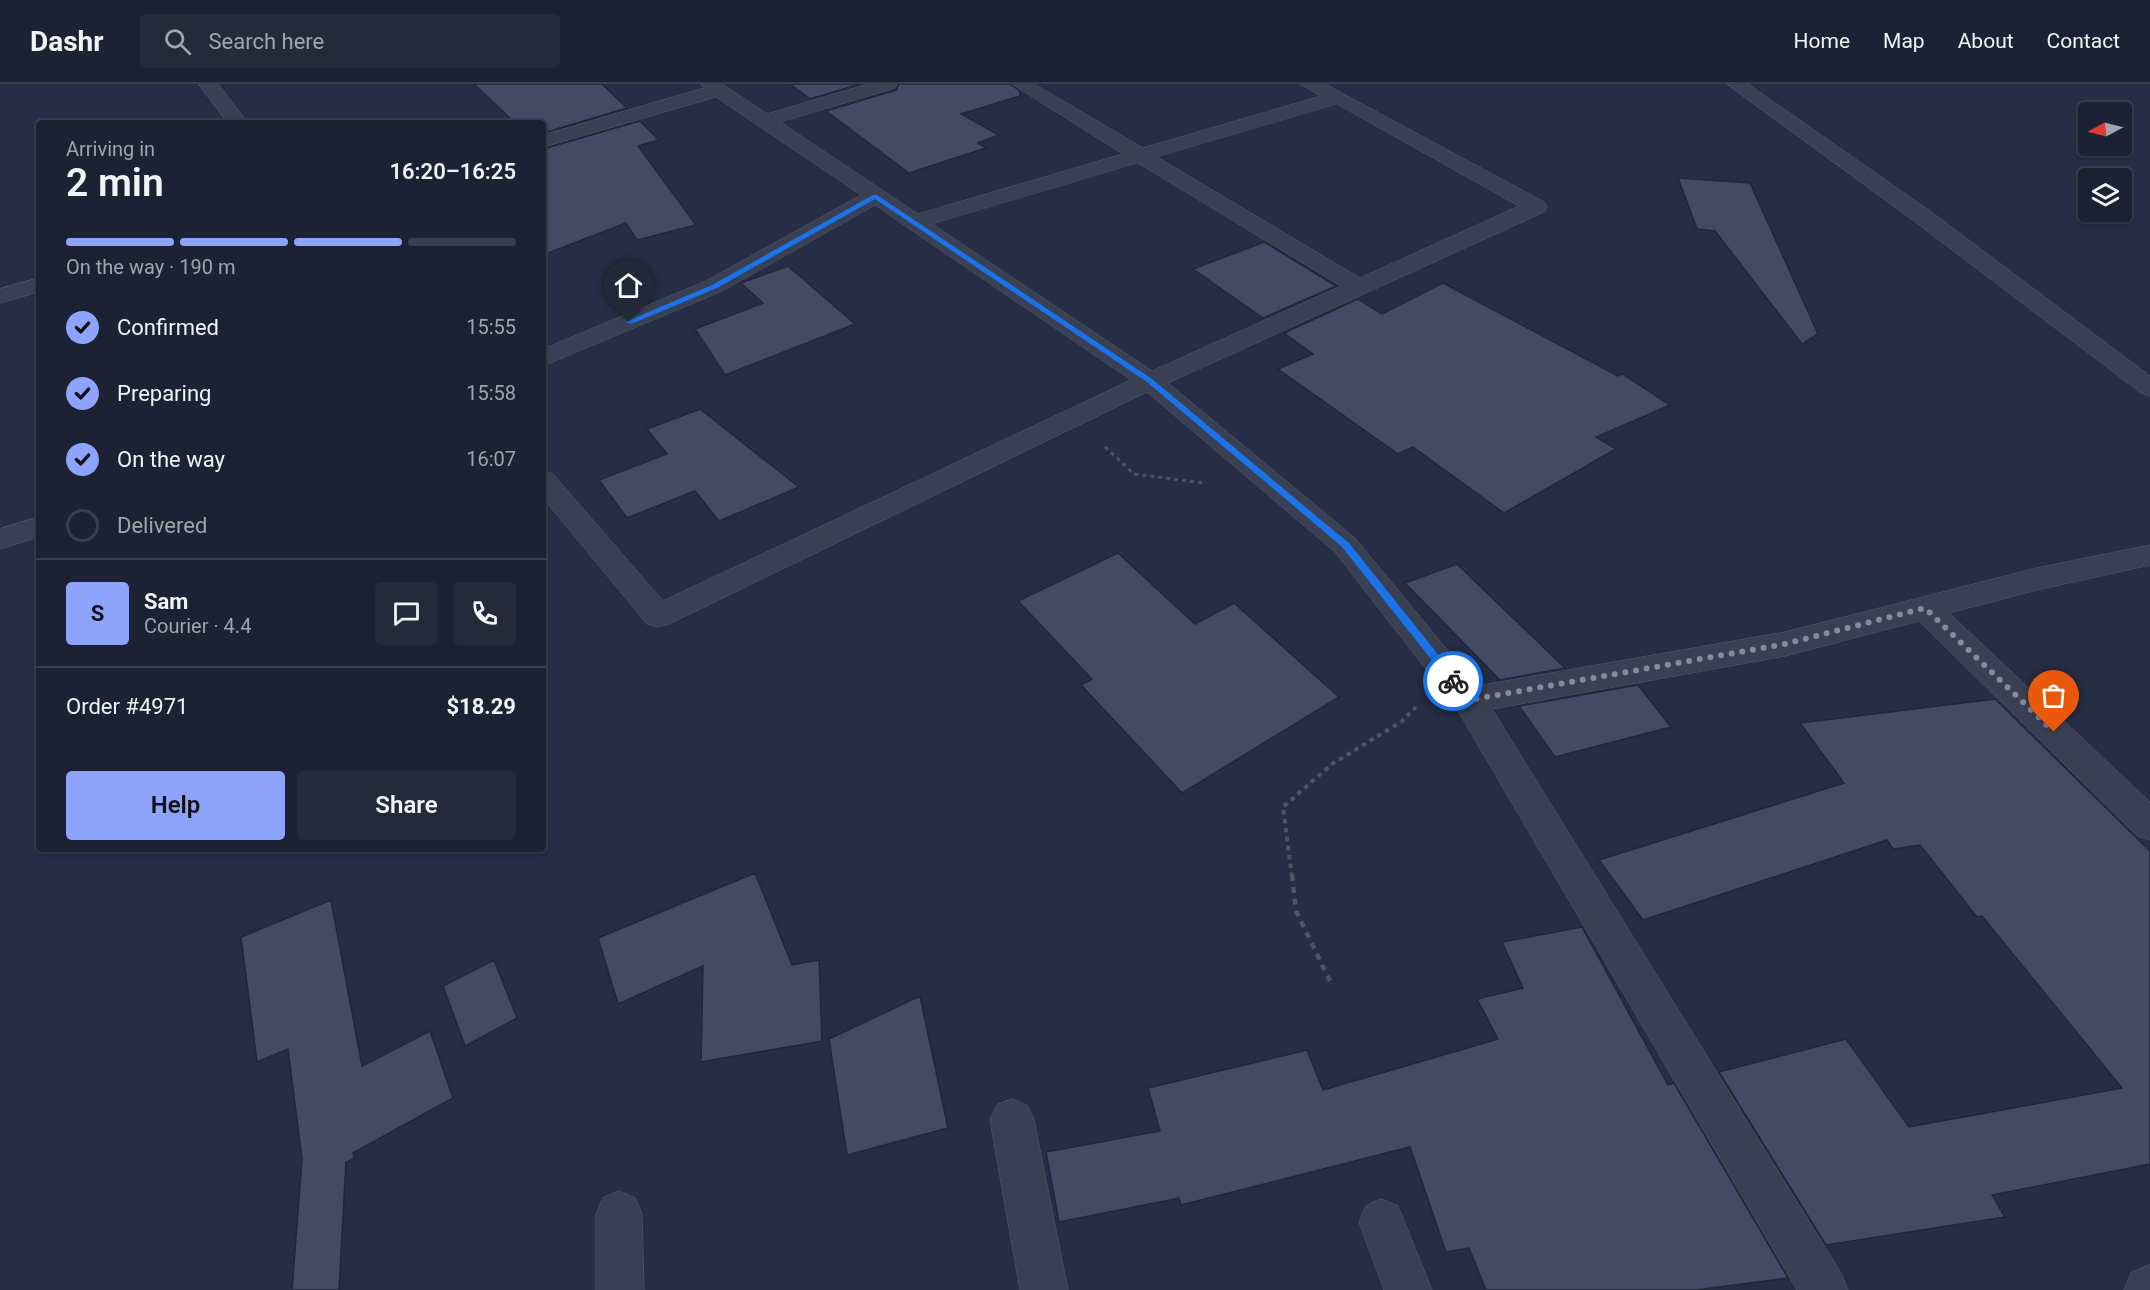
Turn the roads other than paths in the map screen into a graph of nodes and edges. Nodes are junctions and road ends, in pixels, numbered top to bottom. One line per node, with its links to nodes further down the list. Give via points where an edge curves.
1 (208, 84): 8 (street)
2 (888, 84): 9 (street)
3 (1021, 84): 11 (street)
4 (1309, 84): 7 (street)
5 (1736, 84): 19 (street, via 1922,216)
6 (715, 87): 9 (street); 10 (street)
7 (1339, 97): 11 (street); 15 (street, via 1536,207)
8 (236, 120)
9 (764, 121): 12 (street)
10 (546, 140)
11 (1141, 156): 13 (street); 15 (street)
12 (875, 196): 13 (street); 17 (street, via 714,286)
13 (915, 222): 18 (street)
14 (36, 286): 16 (street)
15 (1359, 287): 18 (street)
16 (0, 296)
17 (546, 357)
18 (1150, 381): 20 (street, via 658,616); 25 (street, via 1346,545)
19 (2150, 388)
20 (546, 484)
21 (36, 528): 22 (street)
22 (0, 539)
23 (2150, 555): 24 (street)
24 (1925, 608): 25 (street, via 1785,644); 26 (street)
25 (1469, 700): 33 (street)
26 (2150, 825)
27 (1012, 1120): 31 (street)
28 (620, 1214): 30 (street)
29 (1382, 1222): 32 (street)
30 (620, 1290)
31 (1044, 1290)
32 (1408, 1290)
33 (1824, 1290)

